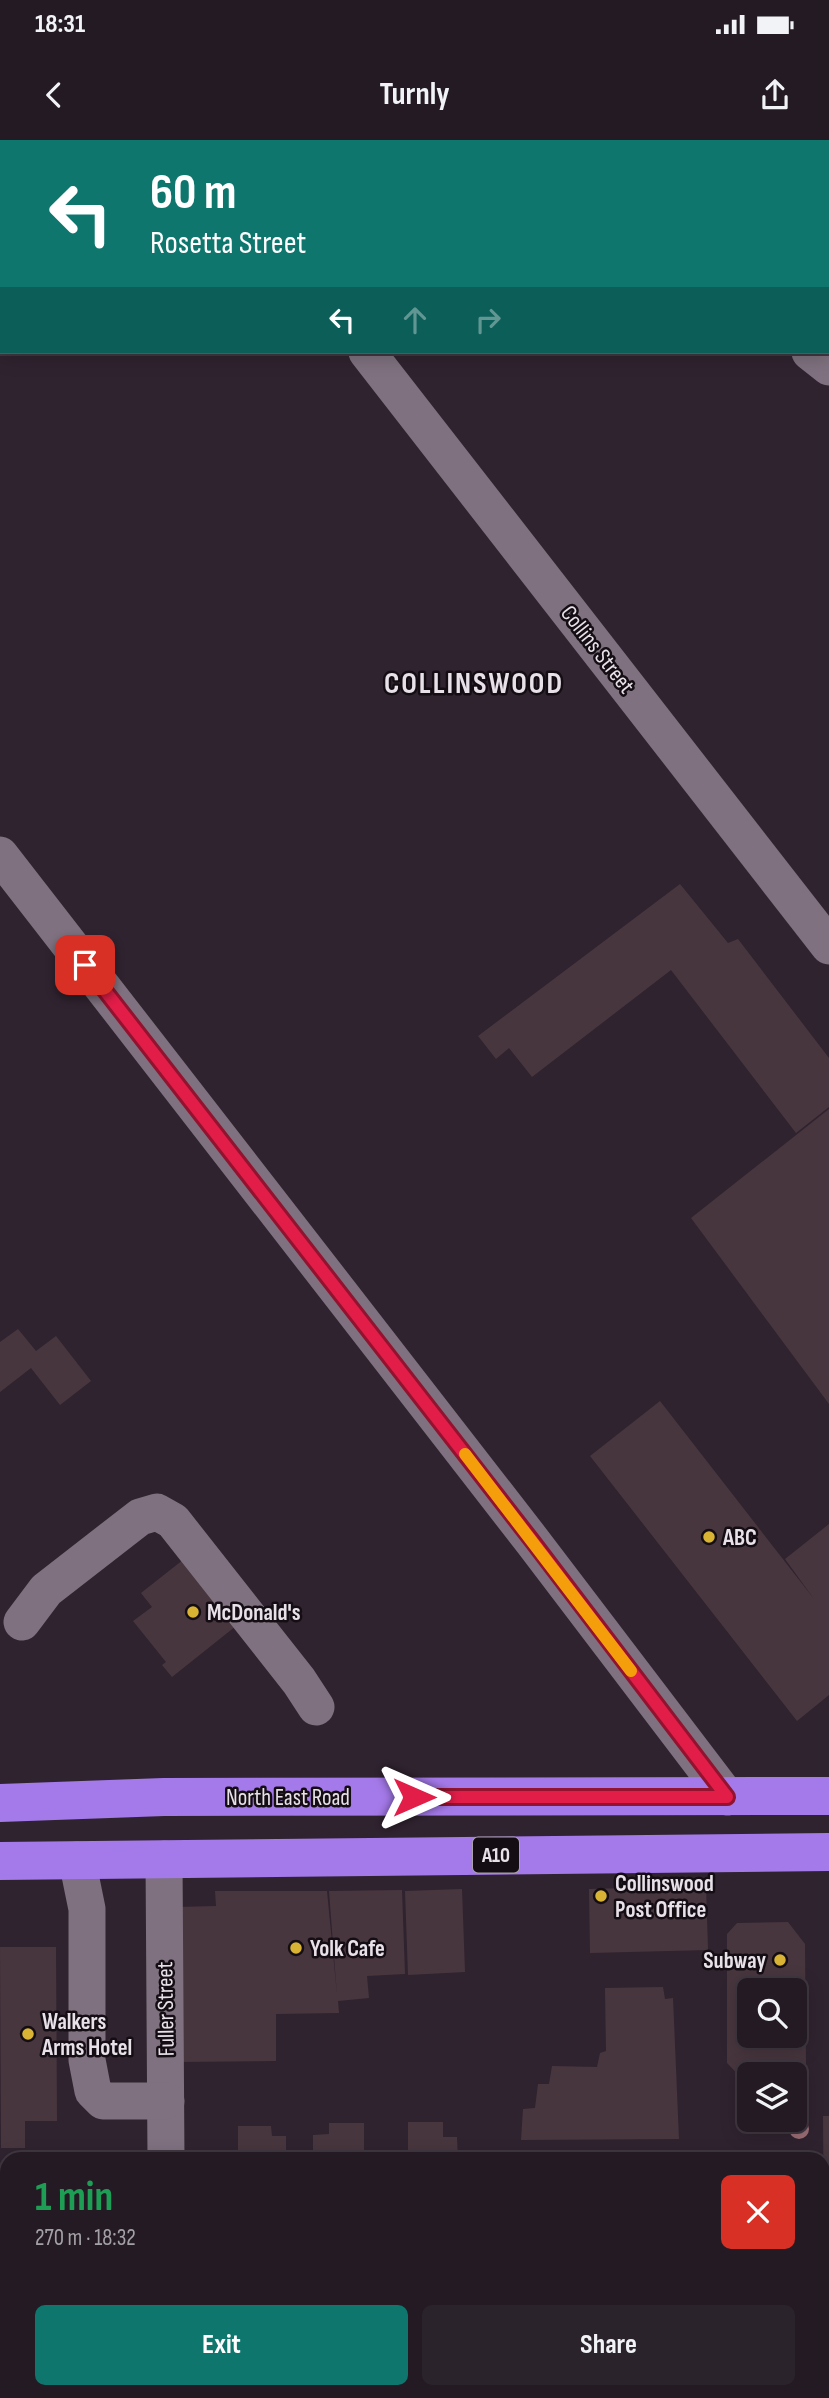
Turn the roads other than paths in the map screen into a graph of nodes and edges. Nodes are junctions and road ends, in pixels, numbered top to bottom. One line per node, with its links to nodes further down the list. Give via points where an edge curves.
1 (369, 354): 5 (street, Collins Street)
2 (813, 354): 3 (street)
3 (829, 367)
4 (0, 855): 10 (street)
5 (829, 946)
6 (22, 1622): 7 (street, via 46,1590 140,1517 157,1512 173,1521)
7 (316, 1707)
8 (829, 1796): 10 (highway, North East Road)
9 (164, 1797): 10 (highway, North East Road); 11 (highway, North East Road); 13 (highway)
10 (727, 1797)
11 (0, 1803)
12 (829, 1852): 13 (highway, A10)
13 (164, 1859): 14 (highway, A10); 16 (street, Fuller Street)
14 (77, 1860): 15 (highway, A10); 16 (street, via 88,1909 87,2060 93,2091 103,2101)
15 (0, 1861)
16 (166, 2101): 17 (street, Fuller Street)
17 (166, 2152)

